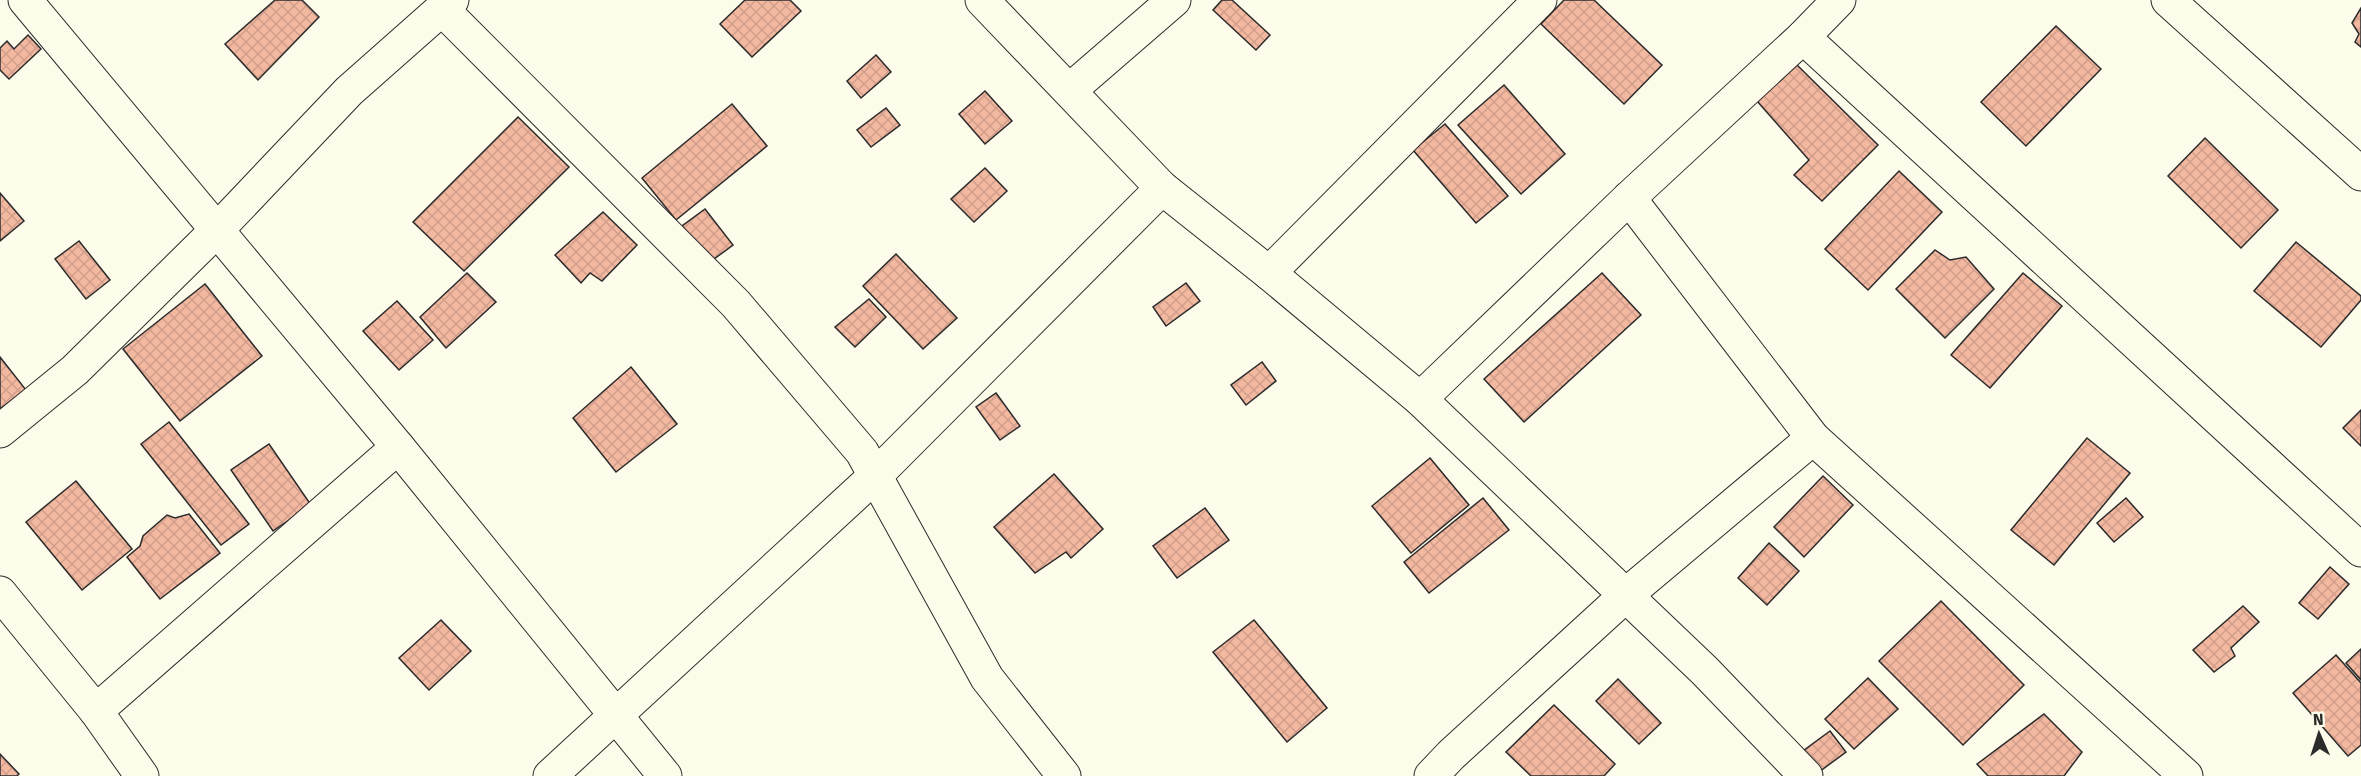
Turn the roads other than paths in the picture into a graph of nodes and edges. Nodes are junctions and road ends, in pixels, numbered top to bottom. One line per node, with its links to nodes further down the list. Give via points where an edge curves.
1 (25, 0): 13 (street)
2 (982, 0): 9 (street)
3 (1174, 0): 9 (street)
4 (1540, 0): 14 (street)
5 (1839, 0): 8 (street)
6 (2168, 0): 10 (street)
7 (447, 4): 13 (street, via 349,91); 19 (street, via 736,304 862,452)
8 (1803, 37): 12 (street); 20 (street)
9 (1070, 90): 11 (street)
10 (2361, 174)
11 (1162, 188): 14 (street); 19 (street)
12 (1629, 198): 15 (street); 17 (street)
13 (218, 230): 16 (street, via 75,370); 18 (street)
14 (1269, 273): 15 (street)
15 (1420, 399): 22 (street)
16 (0, 431)
17 (1813, 438): 22 (street); 31 (street)
18 (398, 447): 23 (street); 24 (street)
19 (875, 476): 24 (street); 29 (street, via 987,678)
20 (2361, 550)
21 (0, 593): 23 (street)
22 (1626, 595): 25 (street); 30 (street, via 1705,670)
23 (96, 711): 26 (street)
24 (616, 716): 27 (street); 28 (street)
25 (1449, 769)
26 (142, 776)
27 (550, 776)
28 (665, 776)
29 (1064, 776)
30 (1806, 776)
31 (2186, 776)

